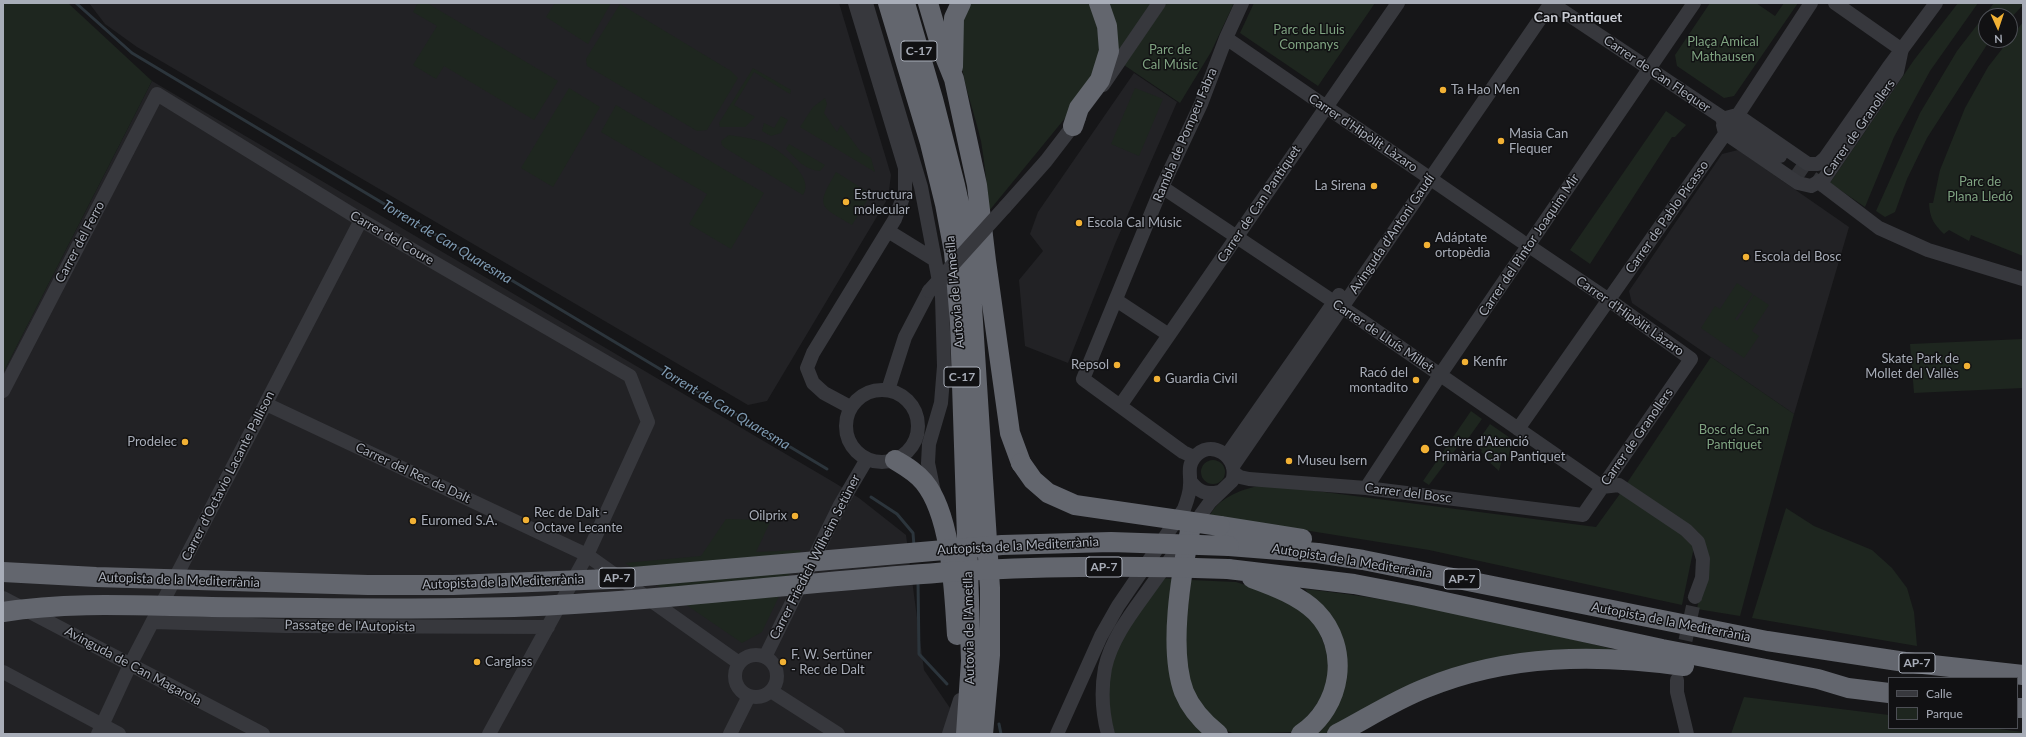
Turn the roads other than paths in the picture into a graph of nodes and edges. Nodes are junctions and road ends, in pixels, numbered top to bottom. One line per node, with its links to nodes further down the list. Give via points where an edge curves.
1 (855, 3): 31 (street, via 905,168 905,192)
2 (866, 3): 34 (street, via 921,187)
3 (888, 3): 88 (highway, Autovia de l'Ametlla / C-17, via 930,143 954,252 960,323 970,626 970,689)
4 (905, 3): 89 (highway, Autovia de l'Ametlla / C-17, via 955,185 969,267 990,588 990,654)
5 (928, 3): 20 (highway)
6 (961, 3): 20 (highway, via 954,18)
7 (1099, 3): 24 (highway, via 1107,26 1109,51 1100,80 1079,108)
8 (1159, 3): 24 (street)
9 (1242, 3): 17 (street, Rambla de Pompeu Fabra)
10 (1398, 3): 22 (street, Carrer de Can Pantiquet)
11 (1540, 3): 26 (street, Avinguda d'Antoni Gaudí)
12 (1551, 3): 19 (street, Carrer de Can Flequer); 26 (street, Avinguda d'Antoni Gaudí)
13 (1694, 3): 19 (street, Carrer del Pintor Joaquim Mir)
14 (1811, 3): 23 (street, Carrer de Pablo Picasso)
15 (1835, 3): 18 (street)
16 (1936, 3): 18 (street, Carrer de Granollers)
17 (1226, 38): 22 (street, Carrer d'Hipòlit Làzaro); 28 (street, Rambla de Pompeu Fabra, via 1201,104)
18 (1902, 50): 25 (street, Carrer de Granollers, via 1825,158 1818,164); 27 (street, Carrer de Granollers, via 1897,72 1824,179 1811,186)
19 (1650, 69): 23 (street, Carrer de Can Flequer); 33 (street, Carrer del Pintor Joaquim Mir)
20 (954, 79): 66 (highway, bridge, via 977,185 1010,433 1021,463 1033,480 1048,493 1075,505 1321,542 1548,587 1660,613)
21 (157, 94): 30 (street, Carrer del Coure); 43 (street, Carrer del Ferro)
22 (1326, 107): 26 (street, Carrer d'Hipòlit Làzaro); 32 (street, Carrer de Can Pantiquet)
23 (1729, 123): 25 (street, Carrer de Can Flequer); 27 (street, Carrer de Can Flequer); 36 (street, Carrer de Pablo Picasso)
24 (1073, 126): 42 (street, bridge, via 1046,161 929,291 905,338)
25 (1802, 165)
26 (1427, 176): 33 (street, Carrer d'Hipòlit Làzaro); 38 (street, Avinguda d'Antoni Gaudí)
27 (1798, 183)
28 (1162, 187): 32 (street, Carrer de Lluís Millet); 45 (street, Rambla de Pompeu Fabra, via 1084,379)
29 (1825, 187): 35 (street, via 1879,228 1928,250)
30 (361, 220): 44 (street, Carrer d'Octavio Lacante Pallison); 59 (street, Carrer del Coure, via 630,376 648,422)
31 (888, 231): 34 (street); 46 (street, via 813,353 807,368 813,383 824,393)
32 (1237, 236): 38 (street, Carrer de Lluís Millet); 39 (street, Carrer de Can Pantiquet)
33 (1525, 243): 36 (street, Carrer d'Hipòlit Làzaro); 41 (street, Carrer del Pintor Joaquim Mir)
34 (935, 260): 56 (street, via 942,297 944,366 941,403 929,444 928,463)
35 (2023, 279)
36 (1610, 300): 40 (street, Carrer d'Hipòlit Làzaro); 47 (street, Carrer de Pablo Picasso)
37 (1119, 302): 39 (street)
38 (1338, 305): 41 (street, Carrer de Lluís Millet); 51 (street, Avinguda d'Antoni Gaudí)
39 (1169, 335): 45 (street, Carrer de Can Pantiquet)
40 (1691, 360): 53 (street, Carrer de Granollers)
41 (1440, 375): 47 (street, Carrer de Lluís Millet); 54 (street, Carrer del Pintor Joaquim Mir)
42 (888, 390): 46 (street, via 874,390 860,396); 50 (street, via 907,399 916,412 919,428 912,447)
43 (3, 391)
44 (266, 404): 59 (street, Carrer del Rec de Dalt); 65 (street, Carrer d'Octavio Lacante Pallison)
45 (1120, 406): 48 (street, via 1183,452)
46 (850, 407): 49 (street, via 846,418 849,442 857,452)
47 (1518, 429): 53 (street, Carrer de Lluís Millet)
48 (1194, 457): 51 (street, via 1199,452 1210,449 1220,450); 52 (street, via 1190,469)
49 (867, 458): 50 (street, via 880,462); 68 (street, Carrer Friedich Wilheim Setüner, via 845,496)
50 (895, 460): 56 (highway, via 918,475)
51 (1231, 465): 54 (street, Carrer del Bosc, via 1240,477 1249,479); 55 (street, via 1232,481)
52 (1191, 482): 55 (street, via 1206,494); 90 (street, via 1184,509 1118,606 1101,636)
53 (1602, 487): 57 (street, Carrer de Granollers); 62 (street, via 1619,485 1686,530 1698,542 1704,559 1702,578)
54 (1366, 488): 57 (street, Carrer del Bosc)
55 (1219, 492): 58 (street)
56 (937, 505): 78 (highway, via 947,544 954,592)
57 (1583, 514)
58 (1190, 531): 91 (street, via 1126,622 1110,652 1105,667 1102,697); 92 (highway, via 1178,622 1179,667 1184,692 1190,703 1205,723)
59 (587, 554): 67 (street); 69 (street, Carrer del Rec de Dalt)
60 (1228, 570): 64 (highway, Autopista de la Mediterrània / AP-7, bridge, via 1095,567 981,570 671,598 462,609 104,605); 70 (highway, Autopista de la Mediterrània / AP-7, via 1302,577 1409,594); 93 (highway, via 1261,581 1304,602 1317,613 1335,644 1338,666 1335,691 1324,712)
61 (3, 572): 66 (highway, Autopista de la Mediterrània / AP-7, bridge, via 360,585 453,585 610,579 1002,545 1111,542 1230,546 1363,560)
62 (1695, 597)
63 (3, 598): 71 (street, Avinguda de Can Magarola)
64 (3, 612)
65 (152, 622): 67 (street, Passatge de l'Autopista, via 286,626); 71 (street, Carrer d'Octavio Lacante Pallison)
66 (1692, 626): 73 (highway, Autopista de la Mediterrània / AP-7, via 1768,641 1905,662)
67 (548, 627): 83 (street)
68 (765, 657): 69 (street, via 751,655); 75 (street, via 773,663 777,672 776,682)
69 (739, 663): 77 (street, via 735,672 736,682)
70 (1713, 664): 76 (highway, Autopista de la Mediterrània / AP-7, via 1818,679 1848,688); 79 (highway, via 1582,658 1530,661 1472,672 1425,688)
71 (130, 665): 80 (street, Carrer d'Octavio Lacante Pallison); 82 (street, Avinguda de Can Magarola)
72 (3, 672): 80 (street)
73 (2023, 675)
74 (1677, 680): 96 (street, via 1677,692)
75 (771, 691): 77 (street, via 757,697); 85 (street)
76 (1888, 693)
77 (749, 696): 84 (street)
78 (960, 700): 86 (street); 87 (highway)
79 (1400, 700): 94 (highway); 95 (highway)
80 (100, 729): 81 (street)
81 (119, 734)
82 (263, 734)
83 (489, 734)
84 (730, 734)
85 (838, 734)
86 (950, 734)
87 (957, 734)
88 (966, 734)
89 (983, 734)
90 (1056, 734)
91 (1108, 734)
92 (1218, 734)
93 (1301, 734)
94 (1337, 734)
95 (1355, 734)
96 (1687, 734)

